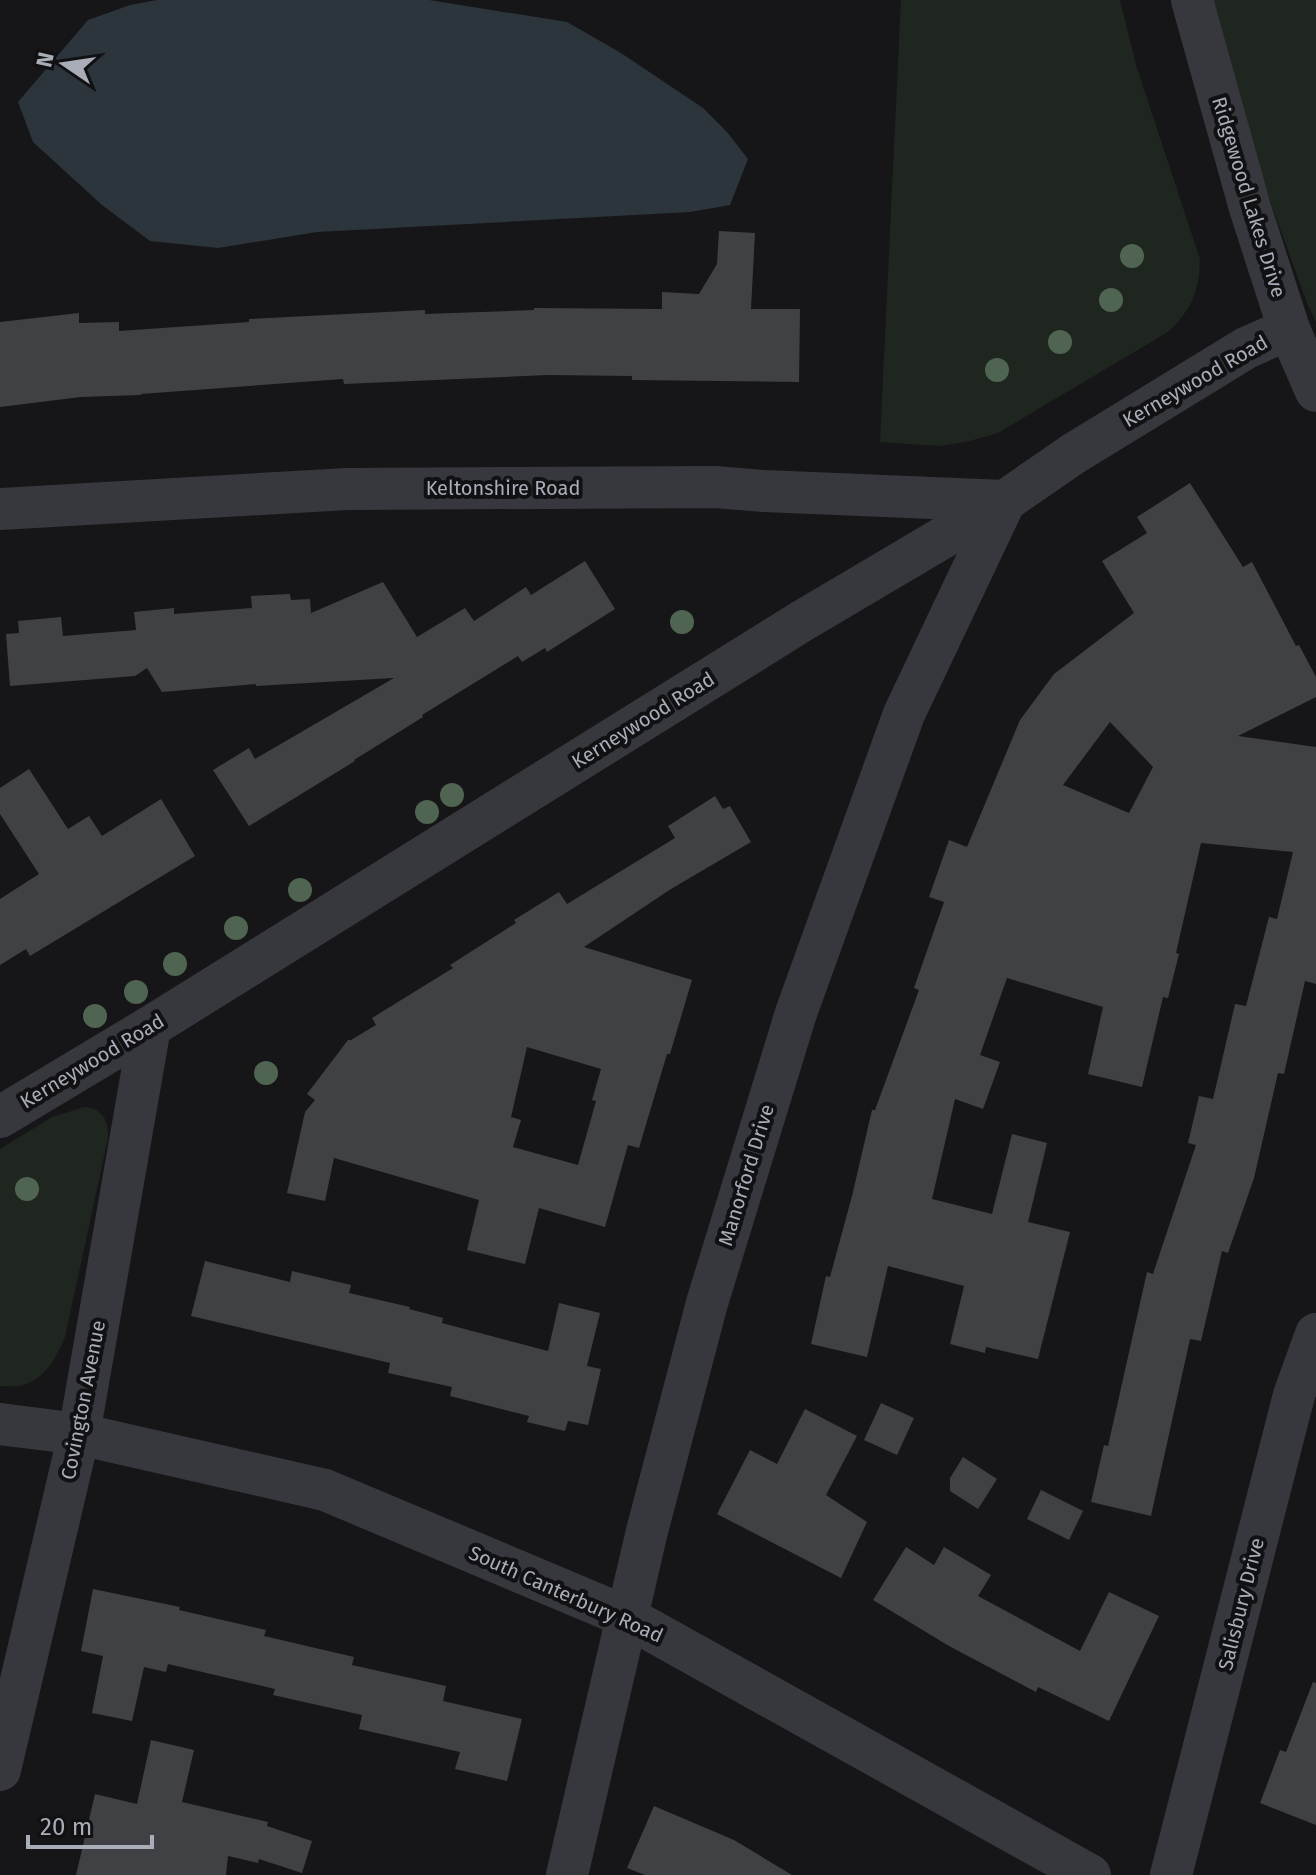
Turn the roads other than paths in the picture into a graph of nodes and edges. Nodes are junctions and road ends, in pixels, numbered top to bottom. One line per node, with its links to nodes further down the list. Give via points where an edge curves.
1 (1192, 0): 2 (street, Ridgewood Lakes Drive)
2 (1289, 329): 3 (street, Ridgewood Lakes Drive); 4 (street, Kerneywood Road, via 1246,348)
3 (1316, 391)
4 (1005, 501): 5 (street, Keltonshire Road, via 715,487 347,489); 6 (street, Kerneywood Road, via 802,621); 11 (street, Manorford Drive, via 904,714 796,1013 707,1303)
5 (0, 509)
6 (150, 1027): 7 (street, Kerneywood Road); 10 (street, Covington Avenue)
7 (0, 1117)
8 (1316, 1334): 15 (street, Salisbury Drive, via 1294,1395)
9 (0, 1424): 10 (street, South Canterbury Road)
10 (79, 1434): 11 (street, South Canterbury Road, via 325,1490); 12 (street, Covington Avenue)
11 (627, 1617): 13 (street, Manorford Drive); 14 (street, South Canterbury Road)
12 (0, 1770)
13 (567, 1875)
14 (1090, 1875)
15 (1171, 1875)

